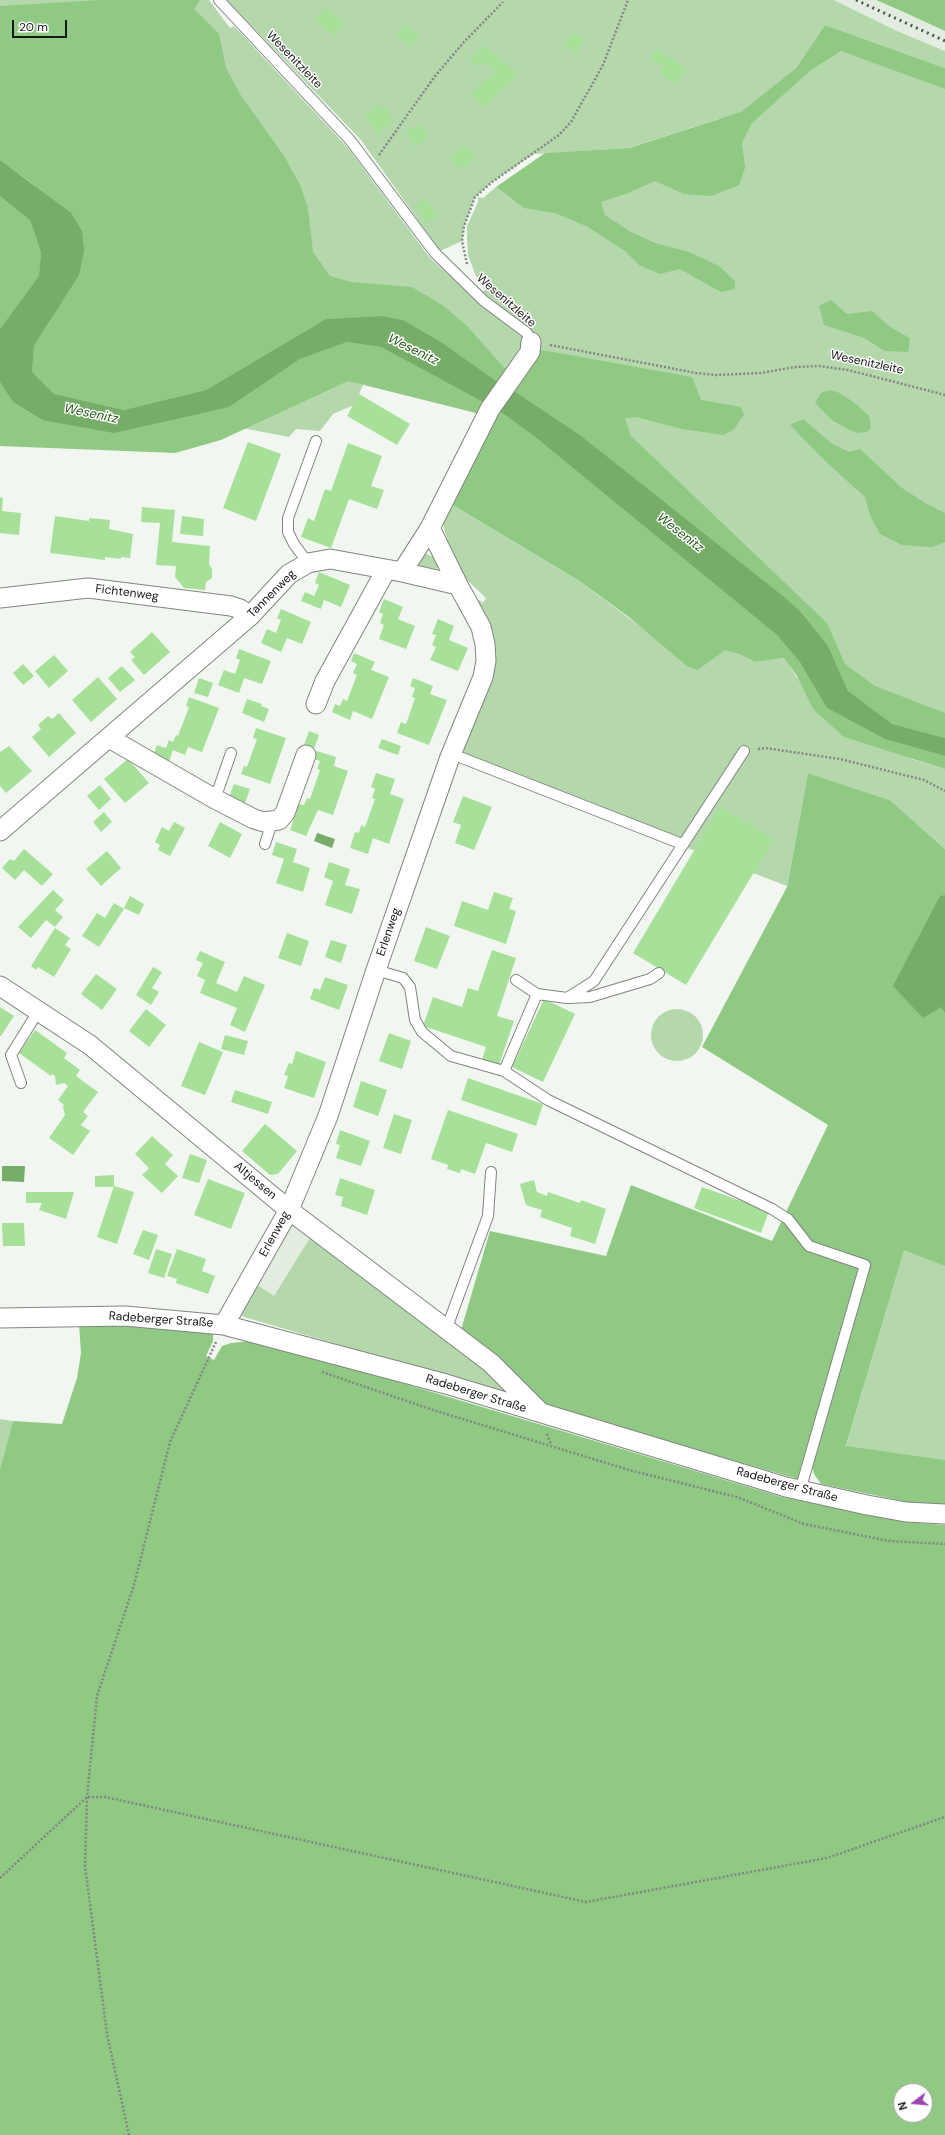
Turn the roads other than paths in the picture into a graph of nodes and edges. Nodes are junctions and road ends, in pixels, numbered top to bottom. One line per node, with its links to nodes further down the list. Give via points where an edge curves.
1 (219, 0): 2 (lane, Wesenitzleite, via 328,114 435,253 484,301 527,333)
2 (531, 342): 4 (street, via 530,352 490,409)
3 (316, 441): 5 (lane, via 288,518 288,532)
4 (430, 528): 6 (street); 7 (street, Erlenweg)
5 (308, 563): 6 (street, Tannenweg, via 330,559); 9 (street, Tannenweg, via 289,574)
6 (394, 571): 7 (street); 10 (street, via 325,681)
7 (458, 585): 14 (street, Erlenweg, via 481,627 486,661 483,677)
8 (0, 598): 9 (street, Fichtenweg, via 88,588 231,606)
9 (250, 616): 11 (street, Tannenweg)
10 (316, 704)
11 (109, 738): 16 (street); 18 (street, Tannenweg)
12 (744, 751): 20 (lane)
13 (232, 753): 16 (lane)
14 (452, 754): 20 (lane); 21 (street, Erlenweg)
15 (306, 755): 17 (street, via 285,813 279,820)
16 (215, 799): 17 (street, via 254,820)
17 (272, 822): 19 (lane)
18 (0, 831)
19 (265, 844)
20 (682, 844): 26 (lane, via 594,981)
21 (376, 970): 28 (lane, via 403,978 410,987 415,1020 432,1042 451,1056); 31 (street, Erlenweg, via 328,1116)
22 (659, 973): 26 (lane, via 650,979 590,997)
23 (516, 980): 25 (lane)
24 (0, 986): 27 (street, Altjessen)
25 (538, 994): 26 (lane); 28 (lane)
26 (567, 998)
27 (39, 1010): 29 (lane, via 11,1055); 31 (street, Altjessen, via 90,1045)
28 (504, 1071): 36 (lane, via 548,1100 772,1209 788,1219 809,1246 865,1265)
29 (21, 1083)
30 (491, 1172): 34 (lane, via 488,1216)
31 (289, 1210): 33 (street, Erlenweg); 34 (street, Altjessen)
32 (0, 1318): 33 (street, Radeberger Straße, via 125,1316)
33 (224, 1325): 35 (street, Radeberger Straße, via 446,1384)
34 (446, 1330): 35 (street, Altjessen, via 491,1363)
35 (541, 1414): 36 (street, Radeberger Straße)
36 (800, 1491): 37 (street, Radeberger Straße, via 906,1512)
37 (945, 1514)

